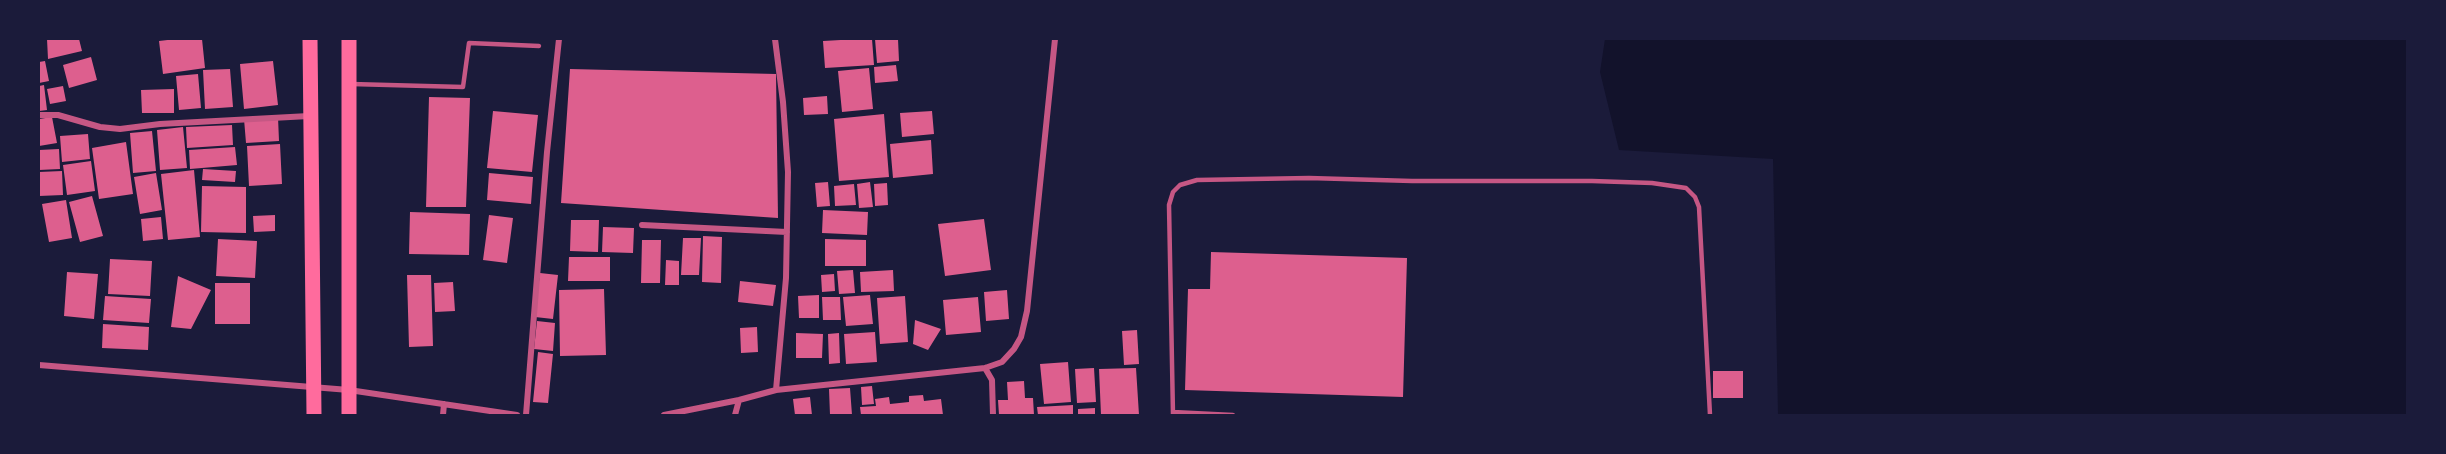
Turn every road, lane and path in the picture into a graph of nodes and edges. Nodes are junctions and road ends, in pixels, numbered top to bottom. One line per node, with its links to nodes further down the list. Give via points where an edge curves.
1 (310, 39): 9 (highway)
2 (349, 39): 7 (highway)
3 (558, 39): 24 (street)
4 (775, 39): 11 (street, via 788,172)
5 (1055, 39): 13 (street, via 1027,311 1014,349 1002,362)
6 (539, 46): 7 (lane, via 469,43 463,87)
7 (349, 84): 15 (highway)
8 (39, 115): 9 (street, via 58,115 100,128 120,129)
9 (311, 116): 14 (highway)
10 (642, 225): 11 (street)
11 (787, 231): 16 (street)
12 (39, 365): 14 (street)
13 (985, 368): 16 (street); 27 (street, via 992,380)
14 (314, 386): 15 (street); 20 (highway)
15 (350, 390): 18 (street); 21 (highway)
16 (776, 390): 17 (street)
17 (739, 400): 25 (street); 26 (street)
18 (444, 404): 22 (street); 23 (street)
19 (1173, 414): 28 (lane); 29 (lane, via 1169,205 1173,192 1180,185 1197,180 1310,178 1592,180 1686,188 1699,207)
20 (314, 415)
21 (350, 415)
22 (443, 415)
23 (517, 415)
24 (526, 415)
25 (664, 415)
26 (735, 415)
27 (993, 415)
28 (1233, 415)
29 (1710, 415)

